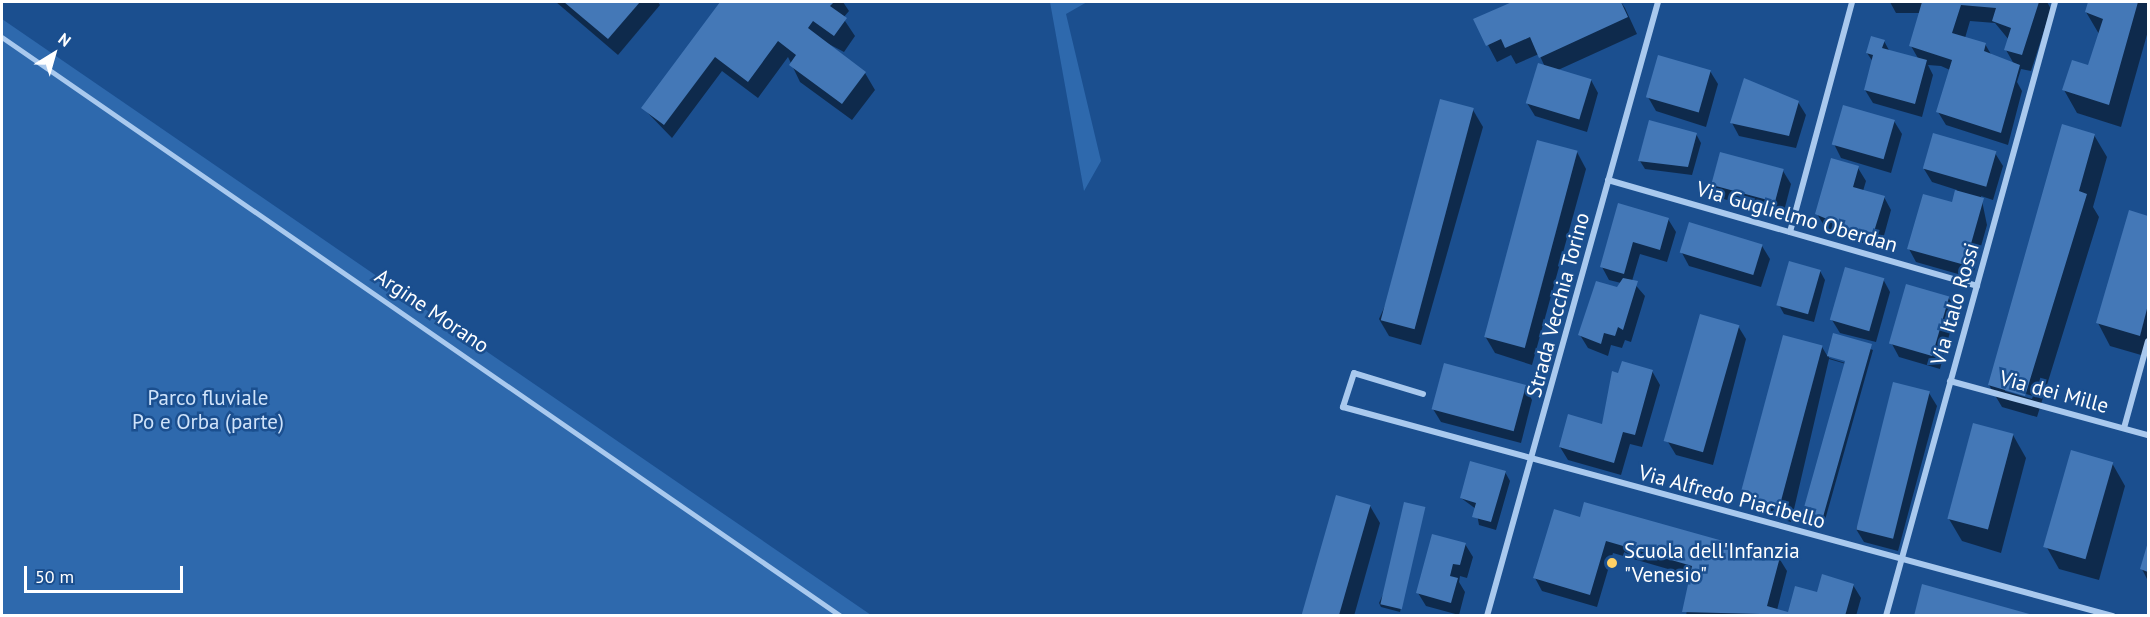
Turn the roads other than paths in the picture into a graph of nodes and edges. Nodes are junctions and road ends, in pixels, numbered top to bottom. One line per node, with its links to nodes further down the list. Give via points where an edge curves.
1 (1658, 2): 5 (street, Strada Vecchia Torino)
2 (1852, 2): 6 (street)
3 (2055, 2): 7 (street, Via Italo Rossi)
4 (2, 37): 16 (lane, Argine Morano)
5 (1608, 180): 6 (street, Via Guglielmo Oberdan); 13 (street, Strada Vecchia Torino)
6 (1790, 232): 7 (street, Via Guglielmo Oberdan)
7 (1977, 286): 9 (street, Via Italo Rossi)
8 (2148, 341): 11 (street)
9 (1950, 381): 11 (street, Via dei Mille); 14 (street, Via Italo Rossi)
10 (1423, 394): 13 (street, Via Alfredo Piacibello, via 1354,373 1343,407)
11 (2124, 428): 12 (street, Via dei Mille)
12 (2148, 435)
13 (1533, 461): 14 (street, Via Alfredo Piacibello); 17 (street, Strada Vecchia Torino)
14 (1901, 558): 15 (street, Via Alfredo Piacibello); 18 (street, Via Italo Rossi)
15 (2080, 607): 19 (street); 20 (street, Via Alfredo Piacibello)
16 (842, 615)
17 (1487, 615)
18 (1886, 615)
19 (2078, 615)
20 (2113, 615)

